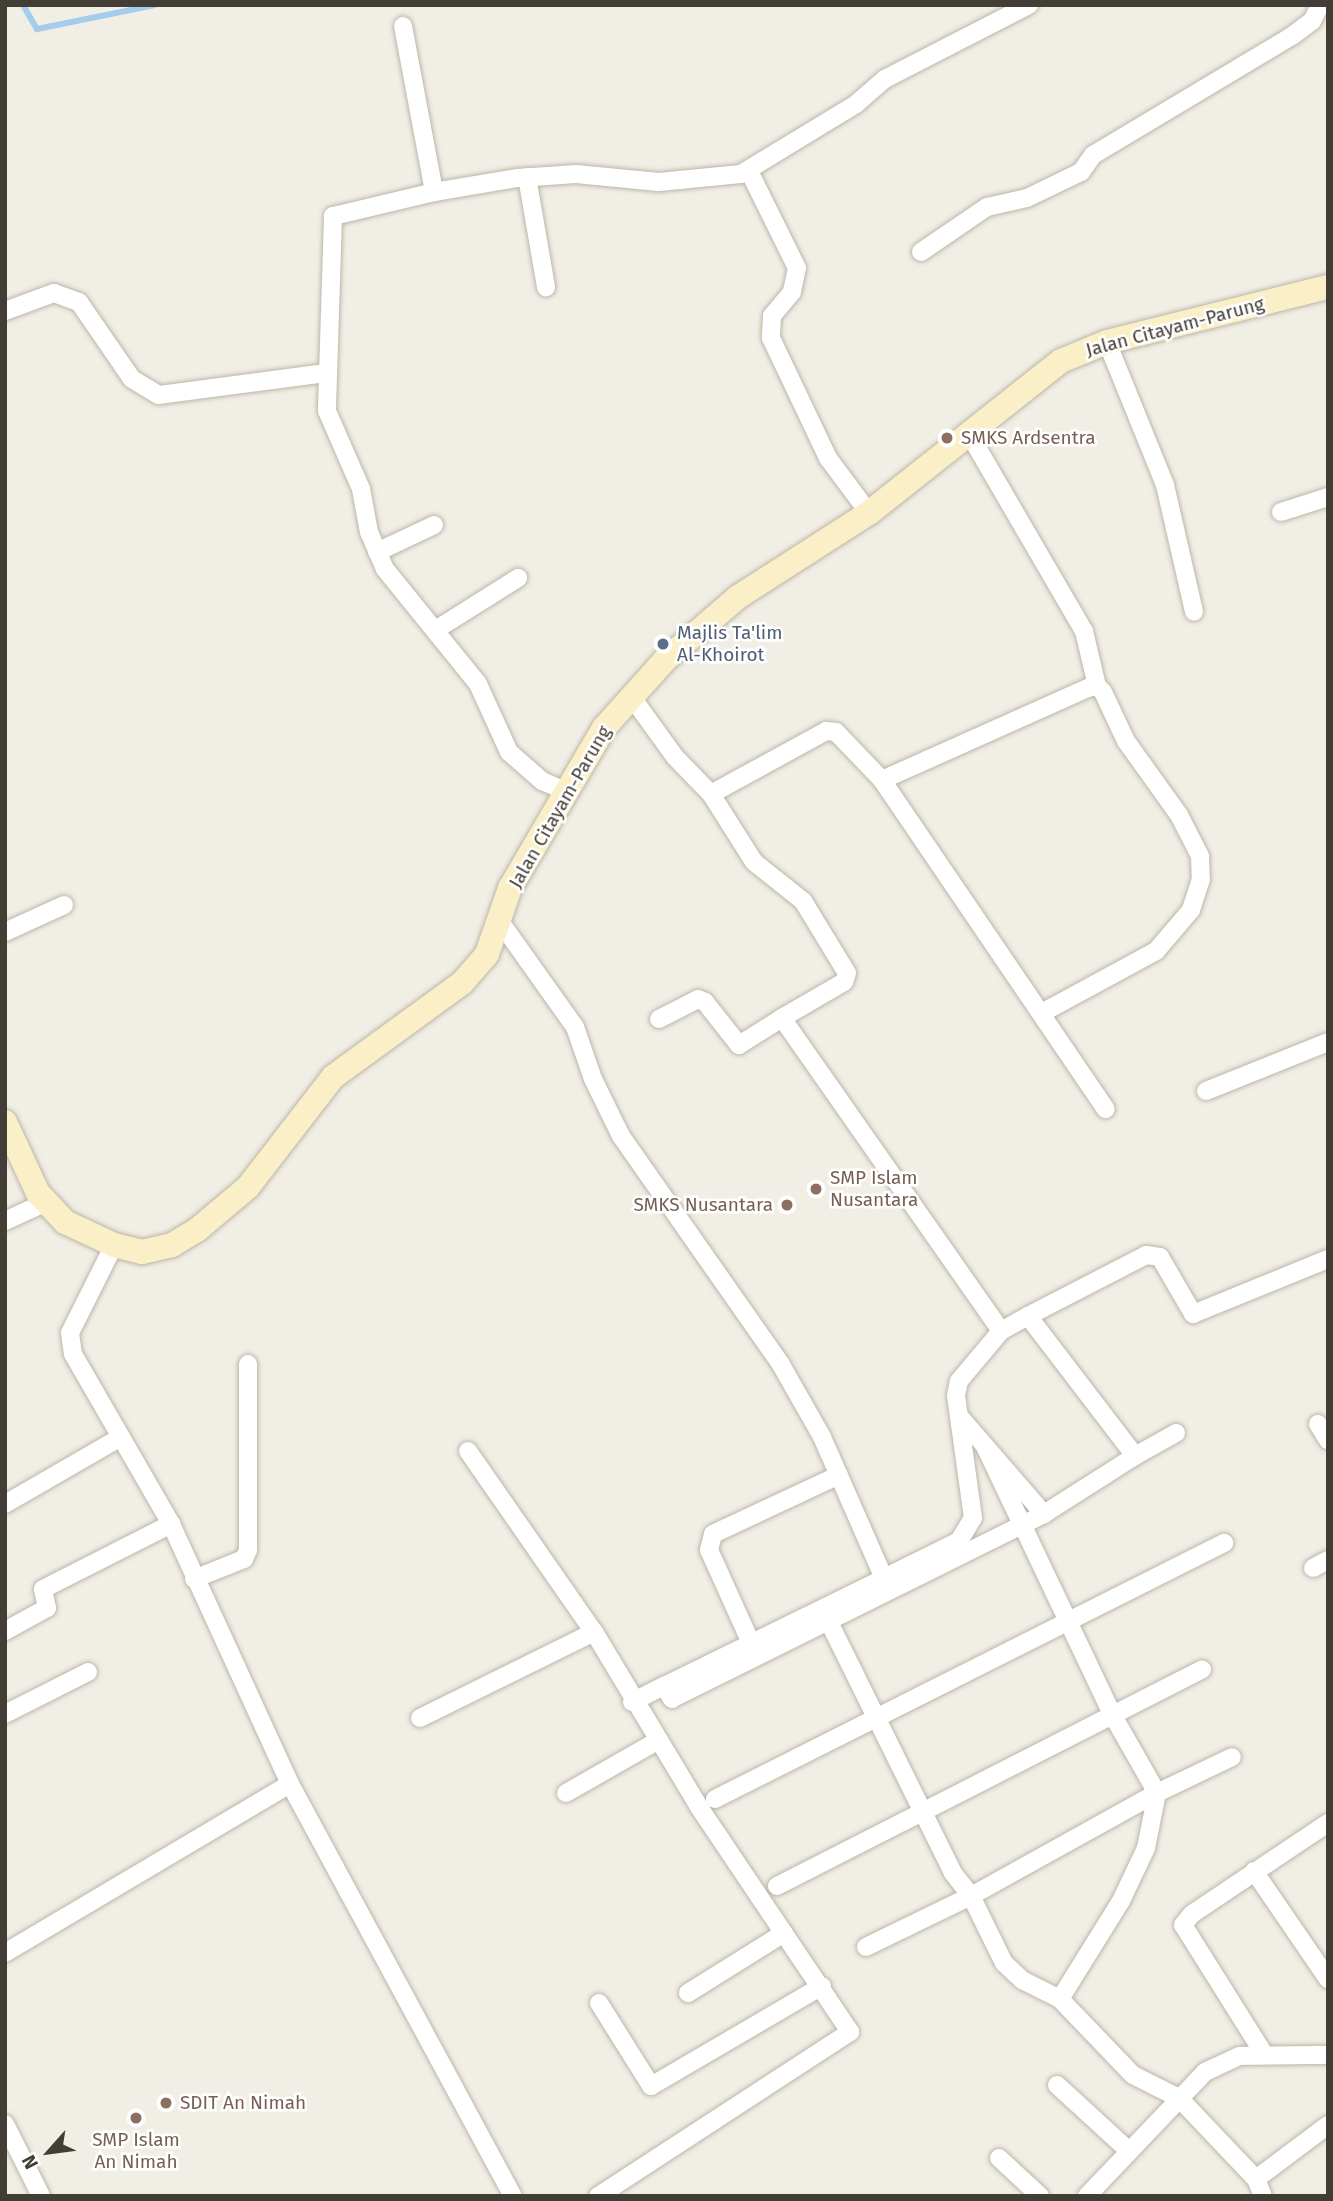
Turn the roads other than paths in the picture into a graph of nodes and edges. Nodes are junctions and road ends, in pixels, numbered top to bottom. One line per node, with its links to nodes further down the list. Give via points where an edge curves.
1 (1029, 5): 4 (street, via 885,79 856,104)
2 (1320, 5): 7 (street, via 1312,21 1292,36 1093,155 1081,172 1027,198 987,207)
3 (404, 26): 6 (street)
4 (749, 171): 5 (street, via 723,180 659,182 576,174); 16 (street, via 797,268 792,292 772,316 771,338 828,458)
5 (527, 177): 6 (street); 8 (street)
6 (434, 192): 12 (street, via 333,216)
7 (921, 252)
8 (546, 287)
9 (1328, 287): 11 (street, Jalan Citayam-Parung)
10 (5, 312): 12 (street, via 54,293 79,302 132,379 159,395)
11 (1107, 342): 13 (street, Jalan Citayam-Parung, via 1039,375); 20 (street, via 1165,485)
12 (327, 373): 18 (street, via 327,411 361,489)
13 (968, 432): 16 (street, Jalan Citayam-Parung); 22 (street, via 1084,631)
14 (1328, 497): 15 (street)
15 (1281, 512)
16 (869, 513): 23 (street, Jalan Citayam-Parung, via 738,597)
17 (434, 525): 18 (street)
18 (377, 552): 21 (street, via 394,584)
19 (518, 578): 21 (street)
20 (1194, 612)
21 (437, 629): 25 (street, via 478,684 509,752 542,781)
22 (1097, 686): 24 (street); 30 (street, via 1126,741 1179,815 1200,856 1201,879 1191,910 1156,951)
23 (631, 696): 25 (street, Jalan Citayam-Parung, via 604,729); 26 (street, via 675,757)
24 (882, 780): 26 (street, via 830,730); 30 (street)
25 (568, 792): 28 (street, Jalan Citayam-Parung, via 510,888)
26 (711, 794): 31 (street, via 754,862 803,901 847,972 844,982)
27 (64, 905): 29 (street)
28 (501, 923): 39 (street, Jalan Citayam-Parung, via 487,954 462,983 333,1077 248,1186 197,1230 172,1245 142,1252); 52 (street, via 575,1027 593,1079 621,1136 780,1363)
29 (5, 932)
30 (1042, 1013): 35 (street)
31 (782, 1018): 32 (street, via 739,1045 698,999); 42 (street)
32 (659, 1019)
33 (1328, 1042): 34 (street)
34 (1206, 1091)
35 (1106, 1109)
36 (5, 1122): 37 (street, Jalan Citayam-Parung)
37 (44, 1203): 38 (street); 39 (street, Jalan Citayam-Parung, via 65,1222)
38 (5, 1221)
39 (114, 1245): 47 (street, via 70,1333 69,1344)
40 (1328, 1259): 41 (street, via 1193,1314 1160,1257 1146,1255)
41 (1028, 1316): 42 (street); 51 (street)
42 (1000, 1331): 44 (street, via 959,1381)
43 (248, 1364): 59 (street, via 248,1550 244,1559)
44 (959, 1416): 49 (street); 58 (street, via 972,1510 968,1531 959,1541)
45 (1318, 1424): 48 (street)
46 (1176, 1433): 51 (street)
47 (121, 1437): 53 (street); 55 (street)
48 (1328, 1440)
49 (985, 1447): 54 (street); 56 (street)
50 (468, 1451): 63 (street)
51 (1135, 1456): 54 (street)
52 (839, 1475): 58 (street); 64 (street, via 713,1534 709,1550)
53 (5, 1504)
54 (1044, 1514): 56 (street)
55 (171, 1524): 59 (street); 62 (street, via 43,1589 47,1608)
56 (1022, 1525): 60 (street); 61 (street)
57 (1224, 1543): 61 (street)
58 (884, 1578): 64 (street)
59 (194, 1579): 75 (street)
60 (829, 1622): 67 (street, via 672,1699); 72 (street)
61 (1068, 1622): 70 (street); 72 (street)
62 (5, 1631)
63 (594, 1632): 68 (street); 71 (street)
64 (751, 1643): 67 (street)
65 (1202, 1669): 70 (street)
66 (88, 1672): 69 (street)
67 (664, 1686): 68 (street)
68 (632, 1702): 73 (street)
69 (5, 1714)
70 (1112, 1716): 77 (street); 79 (street)
71 (420, 1718)
72 (876, 1718): 78 (street); 79 (street)
73 (657, 1741): 76 (street); 84 (street)
74 (1232, 1757): 77 (street)
75 (290, 1784): 86 (street); 102 (street)
76 (566, 1793)
77 (1157, 1793): 83 (street); 90 (street, via 1146,1848 1121,1901)
78 (715, 1799)
79 (922, 1811): 82 (street); 83 (street, via 953,1873)
80 (1328, 1823): 81 (street)
81 (1254, 1871): 87 (street); 92 (street, via 1192,1914 1184,1925)
82 (777, 1886)
83 (971, 1896): 85 (street); 90 (street, via 1004,1963 1021,1980)
84 (784, 1933): 88 (street); 89 (street)
85 (866, 1947)
86 (5, 1953)
87 (1328, 1979)
88 (822, 1986): 91 (street, via 650,2086); 103 (street, via 849,2037)
89 (688, 1993)
90 (1060, 1999): 95 (street, via 1133,2075)
91 (599, 2003)
92 (1264, 2054): 93 (street); 95 (street, via 1221,2063)
93 (1328, 2054)
94 (1057, 2085): 98 (street)
95 (1179, 2098): 98 (street); 100 (street)
96 (5, 2124): 101 (street)
97 (1328, 2125): 100 (street)
98 (1128, 2150): 105 (street)
99 (999, 2158): 104 (street)
100 (1260, 2187)
101 (41, 2196)
102 (513, 2196)
103 (597, 2196)
104 (1040, 2196)
105 (1087, 2196)

